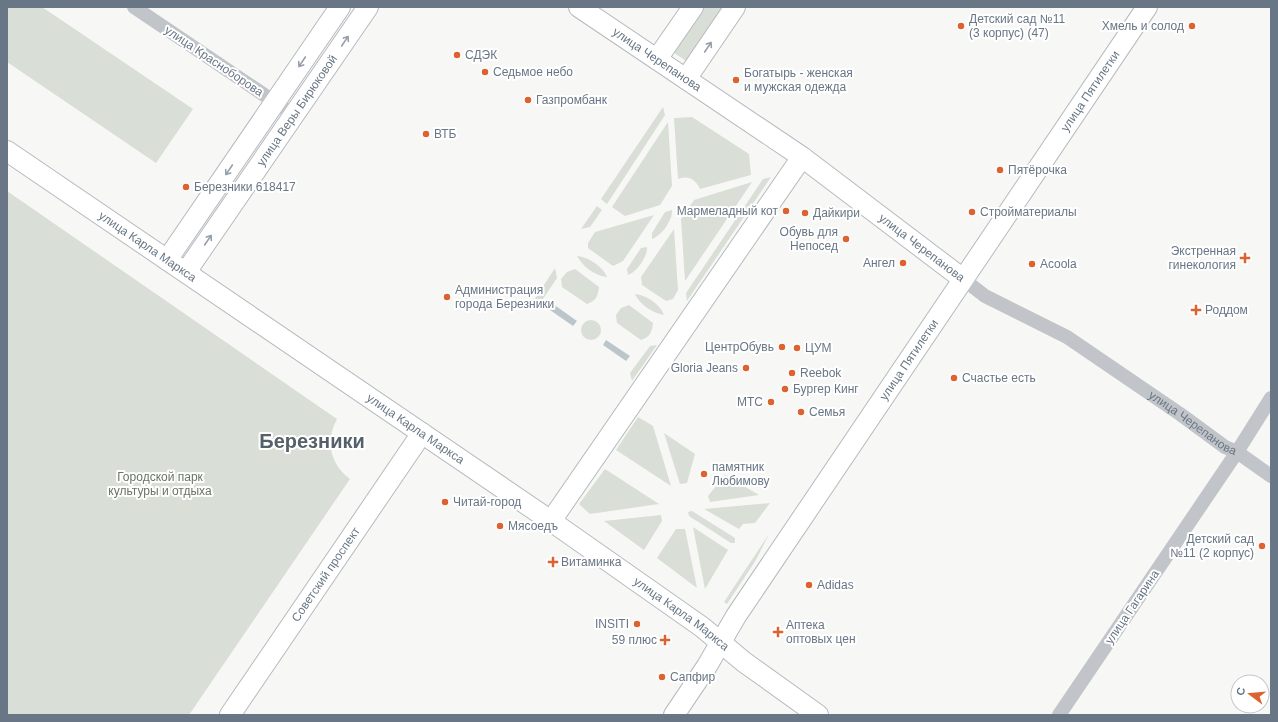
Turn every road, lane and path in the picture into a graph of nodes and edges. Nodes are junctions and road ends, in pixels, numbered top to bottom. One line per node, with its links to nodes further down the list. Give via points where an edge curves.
1 (134, 7): 10 (street, улица Красноборова)
2 (340, 7): 10 (main road, улица Веры Бирюковой, one-way to 10)
3 (368, 7): 11 (main road, улица Веры Бирюковой, one-way to 3)
4 (579, 7): 8 (main road, улица Черепанова)
5 (692, 7): 8 (main road)
6 (735, 7): 9 (main road, one-way to 6)
7 (1147, 7): 16 (main road, улица Пятилетки)
8 (657, 59): 9 (main road, улица Черепанова)
9 (686, 79): 13 (main road, улица Черепанова)
10 (275, 103): 11 (street, улица Красноборова); 14 (main road, улица Веры Бирюковой, one-way to 14)
11 (294, 115): 15 (main road, улица Веры Бирюковой, one-way to 11)
12 (7, 151): 14 (main road, улица Карла Маркса)
13 (802, 157): 16 (main road, улица Черепанова); 21 (main road)
14 (167, 260): 15 (main road, улица Карла Маркса)
15 (186, 272): 18 (main road, улица Карла Маркса)
16 (963, 279): 19 (street, улица Черепанова, via 985,296 1067,337 1225,448); 22 (main road, улица Пятилетки)
17 (1271, 398): 19 (street, улица Гагарина)
18 (422, 434): 21 (main road, улица Карла Маркса); 23 (main road, Советский проспект)
19 (1237, 452): 20 (street, улица Черепанова); 26 (street, улица Гагарина)
20 (1271, 476)
21 (551, 521): 22 (main road, улица Карла Маркса, via 702,627)
22 (720, 643): 24 (main road, улица Пятилетки); 25 (main road, улица Карла Маркса)
23 (230, 715)
24 (674, 715)
25 (818, 715)
26 (1059, 715)

